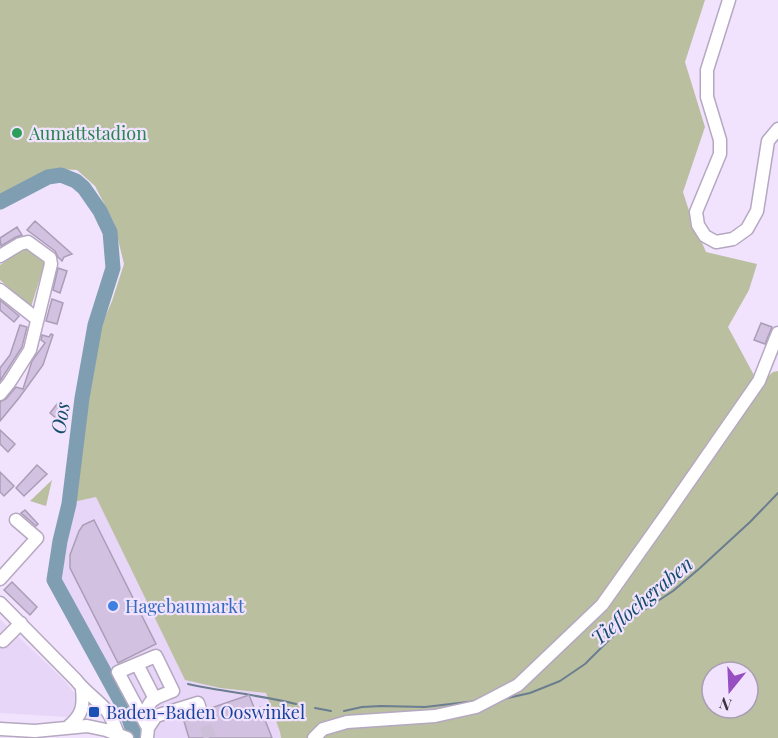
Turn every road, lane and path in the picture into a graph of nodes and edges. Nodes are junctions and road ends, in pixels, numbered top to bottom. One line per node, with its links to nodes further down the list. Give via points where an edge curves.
1 (729, 0): 2 (street, via 707,70 706,97 720,140 720,154 696,212 705,236 716,242 733,239 747,228 757,211 768,141)
2 (778, 129)
3 (0, 256): 5 (street, via 28,242 50,258)
4 (0, 290): 5 (street)
5 (37, 319): 7 (street, via 30,350)
6 (778, 333): 22 (street, via 759,381 602,605 518,685 476,707 435,716 347,722 323,729)
7 (0, 394)
8 (16, 520): 9 (street, via 37,538)
9 (0, 579)
10 (0, 603): 11 (street)
11 (21, 623): 12 (street); 14 (street)
12 (3, 641)
13 (137, 664): 15 (street); 15 (street, via 156,656 173,691); 18 (street, via 118,672)
14 (82, 689): 17 (street, via 82,708 77,720); 21 (street, via 108,712)
15 (154, 699): 18 (street, via 148,704)
16 (200, 709): 18 (street, via 198,703 156,716)
17 (68, 727): 19 (street, via 35,731); 20 (street, via 79,726)
18 (146, 728)
19 (0, 729)
20 (98, 733): 21 (street)
21 (119, 736)
22 (314, 738)

